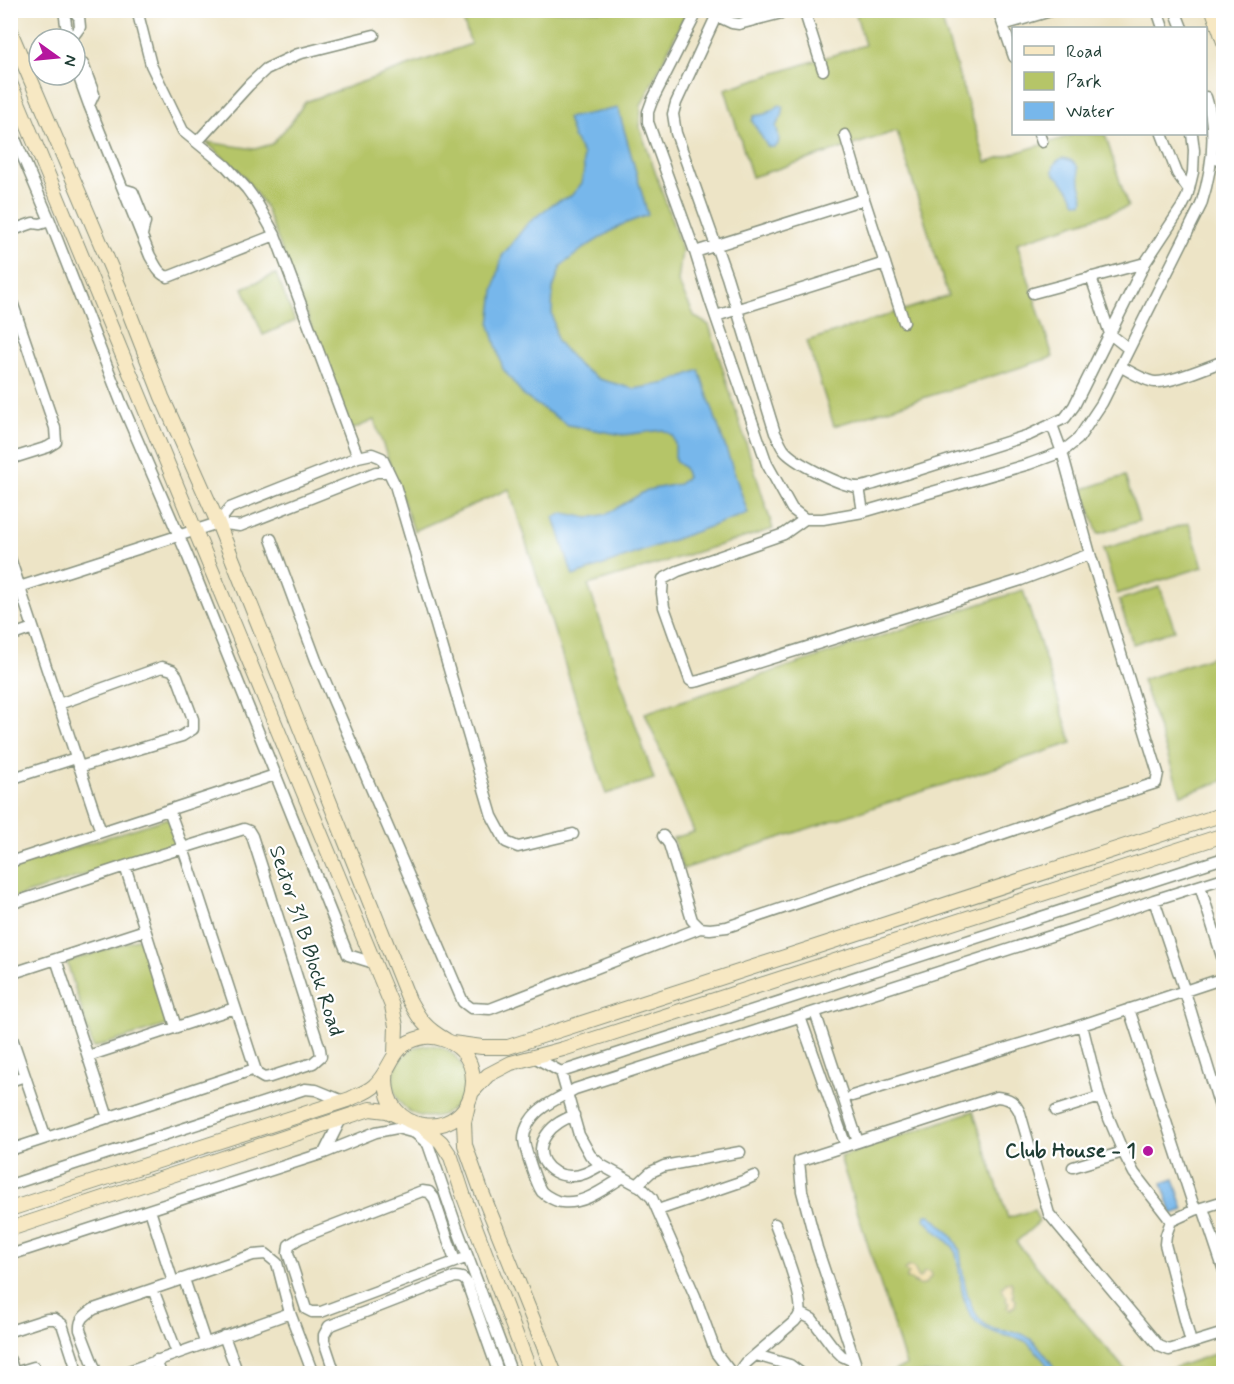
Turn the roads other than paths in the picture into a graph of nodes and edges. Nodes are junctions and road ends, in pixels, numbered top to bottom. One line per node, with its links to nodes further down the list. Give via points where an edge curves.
1 (64, 10): 14 (street)
2 (73, 10): 15 (street)
3 (137, 10): 30 (street, via 151,65 183,131)
4 (698, 10): 39 (street, via 648,112 648,122)
5 (793, 10): 12 (street, via 740,24)
6 (804, 10): 22 (street)
7 (998, 10): 13 (street)
8 (1054, 10): 13 (street)
9 (1157, 10): 16 (street)
10 (1175, 10): 17 (street)
11 (1213, 10): 20 (street)
12 (718, 13): 38 (street, via 673,114 676,133)
13 (1003, 25): 21 (street)
14 (67, 27)
15 (80, 27)
16 (1163, 27)
17 (1182, 27)
18 (10, 31): 62 (street)
19 (374, 35): 30 (street, via 298,54 266,69)
20 (1224, 42)
21 (1012, 51)
22 (823, 70)
23 (87, 75): 37 (street, via 94,94 88,105 123,189 134,192 145,222 142,235 160,273 168,277)
24 (10, 84): 63 (street)
25 (1207, 102): 31 (street)
26 (10, 128): 35 (street)
27 (845, 135): 34 (street)
28 (1162, 135): 33 (street, via 1177,173)
29 (1192, 135): 33 (street)
30 (197, 142): 37 (street, via 247,189)
31 (1212, 157): 32 (street); 49 (street, via 1201,205)
32 (1224, 161)
33 (1189, 190): 41 (street)
34 (864, 199): 38 (street); 40 (street)
35 (48, 217): 36 (street, via 38,217 33,223); 64 (street)
36 (10, 231)
37 (275, 235): 55 (street)
38 (716, 245): 39 (street); 45 (street)
39 (695, 252): 46 (street)
40 (885, 263): 45 (street); 47 (street)
41 (1145, 263): 42 (street); 48 (street)
42 (1091, 277): 43 (street); 48 (street)
43 (1033, 293)
44 (10, 296): 56 (street, via 55,428 56,442)
45 (736, 309): 46 (street); 53 (street, via 775,433)
46 (716, 316): 57 (street)
47 (904, 322)
48 (1110, 334): 49 (street); 52 (street, via 1074,406 1065,418)
49 (1129, 349): 51 (street)
50 (1224, 361): 51 (street, via 1159,382)
51 (1120, 366): 54 (street, via 1092,419 1078,439)
52 (1052, 425): 54 (street); 59 (street)
53 (784, 450): 57 (street); 59 (street, via 823,475)
54 (1062, 452): 60 (street); 66 (street)
55 (358, 457): 58 (street, via 378,456); 62 (street, via 230,508)
56 (10, 459)
57 (767, 464): 61 (street, via 792,509)
58 (388, 472): 62 (street, via 376,472 240,526); 78 (street, via 395,484 492,816 506,842 518,846)
59 (858, 487): 60 (street)
60 (863, 512): 61 (street)
61 (805, 519): 66 (street, via 784,534 663,579 664,607 690,680 699,681 1021,580)
62 (218, 523): 63 (street); 104 (street, via 409,1000 431,1032)
63 (195, 530): 64 (street); 92 (street)
64 (178, 535): 68 (street); 73 (street)
65 (271, 539): 89 (street, via 316,660 464,1002 471,1008 489,1009)
66 (1090, 554): 89 (street, via 1158,773 1156,783 728,927)
67 (10, 558): 68 (street)
68 (15, 588): 69 (street)
69 (33, 628): 70 (street); 71 (street)
70 (10, 636)
71 (58, 704): 72 (street); 72 (street, via 162,667 177,676 193,719 193,729 183,736)
72 (78, 762): 74 (street); 77 (street)
73 (275, 775): 75 (street); 92 (street, via 348,955)
74 (10, 779)
75 (169, 810): 77 (street); 81 (street)
76 (1224, 814): 104 (street, via 508,1047)
77 (101, 832): 83 (street)
78 (573, 834)
79 (1224, 835): 107 (street)
80 (663, 836): 89 (street, via 669,844 692,920)
81 (183, 848): 84 (street, Sector 31 B Block Road); 97 (street); 108 (street, Sector 31 B Block Road, via 244,829 249,831 256,848 321,1056 313,1063 270,1077 259,1077)
82 (1224, 858): 110 (street)
83 (10, 862)
84 (125, 866): 88 (street, Sector 31 B Block Road); 90 (street)
85 (1224, 878): 86 (street)
86 (1200, 886): 87 (street); 93 (street)
87 (1154, 900): 96 (street); 99 (street)
88 (10, 904)
89 (700, 928)
90 (145, 930): 91 (street); 102 (street)
91 (56, 959): 94 (street); 106 (street)
92 (374, 963): 105 (street, via 392,1006)
93 (1224, 963)
94 (10, 974)
95 (1224, 978): 96 (street)
96 (1185, 992): 98 (street); 122 (street)
97 (235, 1008): 102 (street); 108 (street)
98 (1129, 1009): 101 (street); 140 (street)
99 (815, 1012): 100 (street); 125 (street)
100 (800, 1017): 113 (street); 126 (street)
101 (1082, 1025): 114 (street); 115 (street)
102 (176, 1027): 106 (street)
103 (10, 1032): 111 (street)
104 (449, 1041): 105 (street, via 422,1037); 116 (street, via 464,1053 473,1071)
105 (395, 1053): 109 (street)
106 (88, 1056): 120 (street)
107 (534, 1057): 110 (street); 116 (street, via 488,1075)
108 (255, 1069): 120 (street, Sector 31 B Block Road)
109 (387, 1069): 117 (street, via 374,1087); 123 (street, via 386,1088 392,1105)
110 (561, 1072): 113 (street)
111 (25, 1076): 112 (street); 124 (street)
112 (10, 1081)
113 (567, 1093): 119 (street); 134 (street, via 547,1104 525,1130 524,1141 541,1192 562,1202 575,1202)
114 (852, 1096)
115 (1100, 1097): 118 (street); 129 (street)
116 (470, 1098): 123 (street, via 457,1116 443,1124); 176 (street, via 464,1122 465,1145)
117 (343, 1101): 135 (street, via 305,1089); 139 (street)
118 (1056, 1112)
119 (573, 1115): 131 (street, via 590,1155); 131 (street, via 546,1134 541,1157 546,1166 570,1176)
120 (108, 1118): 124 (street, Sector 31 B Block Road)
121 (341, 1119): 123 (street, via 370,1109 387,1111); 130 (street); 146 (street)
122 (1224, 1120)
123 (416, 1123): 137 (street, via 441,1142 451,1157)
124 (46, 1138): 127 (street, Sector 31 B Block Road)
125 (858, 1142): 126 (street); 159 (street, via 997,1097 1016,1103 1048,1214 1159,1346 1168,1350)
126 (846, 1146): 164 (street, via 799,1161 814,1237)
127 (10, 1150)
128 (740, 1152): 136 (street, via 663,1166)
129 (1123, 1152): 132 (street); 143 (street)
130 (324, 1153): 141 (street); 145 (street, via 376,1132 397,1128 415,1133 428,1144)
131 (601, 1165): 134 (street)
132 (1073, 1167)
133 (754, 1176): 142 (street)
134 (622, 1178): 136 (street)
135 (10, 1185)
136 (638, 1185): 142 (street)
137 (463, 1192): 145 (street); 175 (street)
138 (1224, 1201): 140 (street)
139 (10, 1209)
140 (1199, 1209): 143 (street); 150 (street)
141 (150, 1210): 147 (street); 151 (street)
142 (658, 1210): 177 (street, via 716,1353)
143 (1171, 1221): 159 (street, via 1165,1244)
144 (775, 1224): 154 (street, via 796,1285)
145 (457, 1228): 148 (street)
146 (10, 1229)
147 (10, 1255)
148 (468, 1257): 149 (street); 165 (street)
149 (455, 1261): 149 (street, via 321,1312 312,1312 306,1309 288,1253 290,1245 300,1238 422,1191 434,1198)
150 (1224, 1271)
151 (178, 1280): 152 (street); 153 (street, via 266,1254 277,1263); 158 (street)
152 (153, 1289): 160 (street); 169 (street, via 83,1316 80,1330)
153 (290, 1313): 157 (street); 173 (street)
154 (800, 1313): 161 (street, via 795,1322); 164 (street, via 812,1319 842,1356)
155 (10, 1331): 168 (street, via 55,1319 62,1324 75,1364)
156 (1224, 1333): 159 (street)
157 (224, 1336): 158 (street); 172 (street)
158 (205, 1342): 160 (street)
159 (1191, 1343)
160 (177, 1353): 163 (street)
161 (756, 1355): 178 (street); 179 (street, via 790,1365)
162 (10, 1360): 167 (street, via 14,1373 34,1367)
163 (156, 1360): 170 (street); 171 (street)
164 (855, 1362): 180 (street)
165 (511, 1370): 166 (street)
166 (494, 1372): 174 (street, via 467,1283 455,1277 329,1326 324,1341)
167 (36, 1374)
168 (71, 1374)
169 (97, 1374)
170 (120, 1374)
171 (161, 1374)
172 (238, 1374)
173 (313, 1374)
174 (335, 1374)
175 (531, 1374)
176 (555, 1374)
177 (732, 1374)
178 (738, 1374)
179 (802, 1374)
180 (850, 1374)

